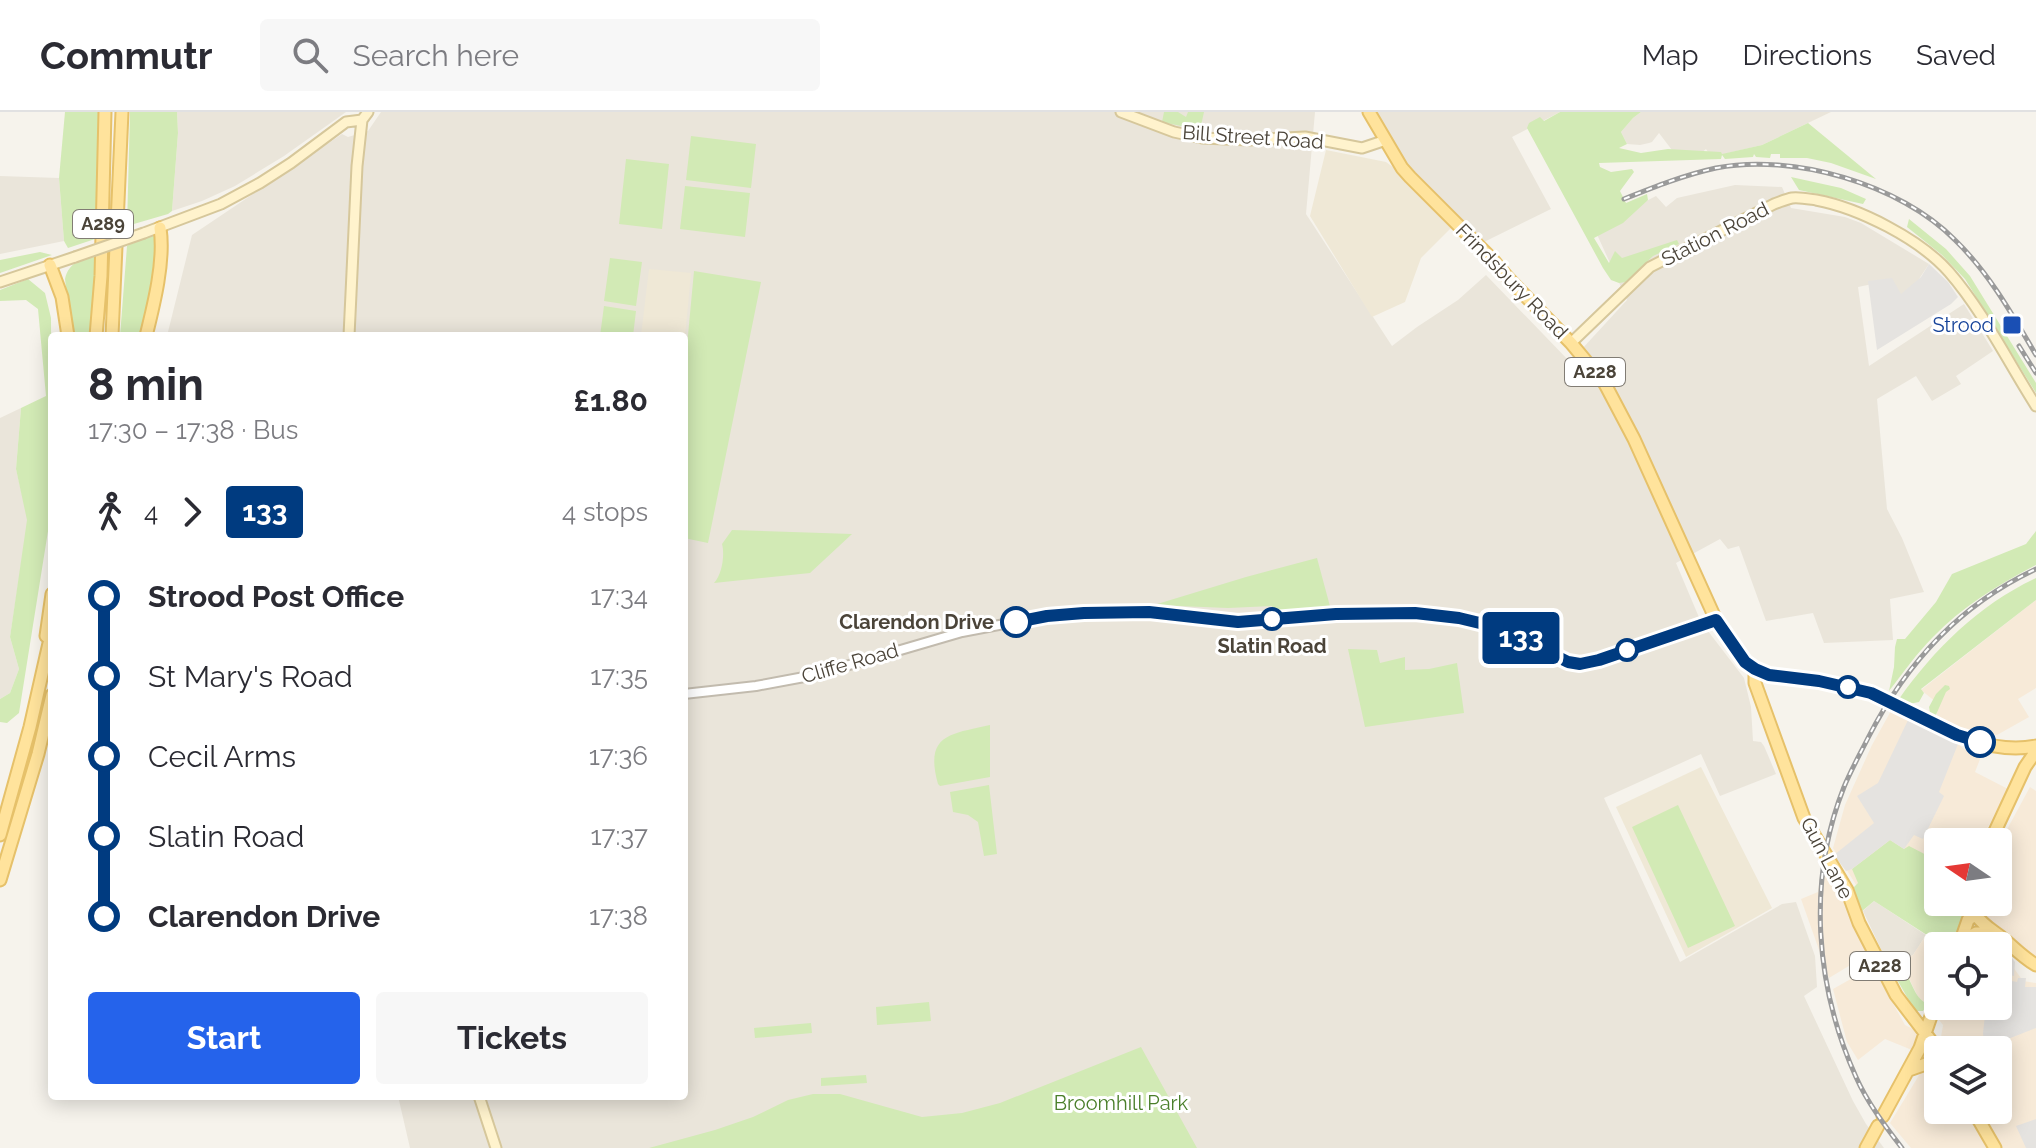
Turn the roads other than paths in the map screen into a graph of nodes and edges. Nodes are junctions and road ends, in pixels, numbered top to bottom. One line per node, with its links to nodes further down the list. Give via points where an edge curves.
1 (105, 112): 11 (main road, A289)
2 (122, 112): 12 (main road, A289)
3 (1121, 112): 6 (main road, Bill Street Road, via 1202,138 1305,137 1361,148)
4 (1369, 112): 6 (main road, Frindsbury Road / A228)
5 (365, 116): 7 (main road, via 346,122 238,195); 14 (main road)
6 (1386, 140): 15 (main road, Frindsbury Road / A228, via 1410,177)
7 (160, 228): 8 (main road, bridge); 13 (main road, via 160,260)
8 (50, 265): 9 (main road); 10 (main road)
9 (0, 282)
10 (67, 332)
11 (96, 332)
12 (112, 332)
13 (147, 332)
14 (349, 332)
15 (1571, 343): 16 (main road, Station Road, via 1650,267 1774,204 1806,199 1861,213 1936,260 1968,297); 18 (main road, Frindsbury Road / A228, via 1619,409)
16 (2036, 406)
17 (48, 618): 24 (main road)
18 (1716, 620): 20 (main road, Frindsbury Road / A228); 21 (street, Cliffe Road, via 1577,664 1488,625 1423,613 1238,622 1149,612 1080,613 974,630 815,675)
19 (48, 648): 24 (main road)
20 (1755, 669): 26 (main road, via 1857,689 1957,735); 37 (main road, Gun Lane / A228, via 1755,683 1804,818 1847,890 1889,984)
21 (688, 694)
22 (48, 712): 27 (main road)
23 (48, 723): 27 (main road)
24 (30, 727): 30 (main road)
25 (2036, 748): 26 (main road); 28 (main road)
26 (2017, 749): 28 (main road)
27 (38, 754): 31 (main road)
28 (2025, 767): 29 (main road)
29 (1997, 828)
30 (0, 835)
31 (0, 880)
32 (1978, 916): 33 (main road)
33 (1994, 932)
34 (2012, 947): 35 (main road)
35 (2036, 965)
36 (1928, 1020): 37 (main road)
37 (1926, 1033): 38 (main road, A228); 40 (main road)
38 (1928, 1036)
39 (1924, 1065): 40 (main road)
40 (1909, 1070): 44 (main road)
41 (480, 1100): 43 (main road)
42 (1981, 1124): 45 (main road)
43 (496, 1148)
44 (1866, 1148)
45 (1995, 1148)

